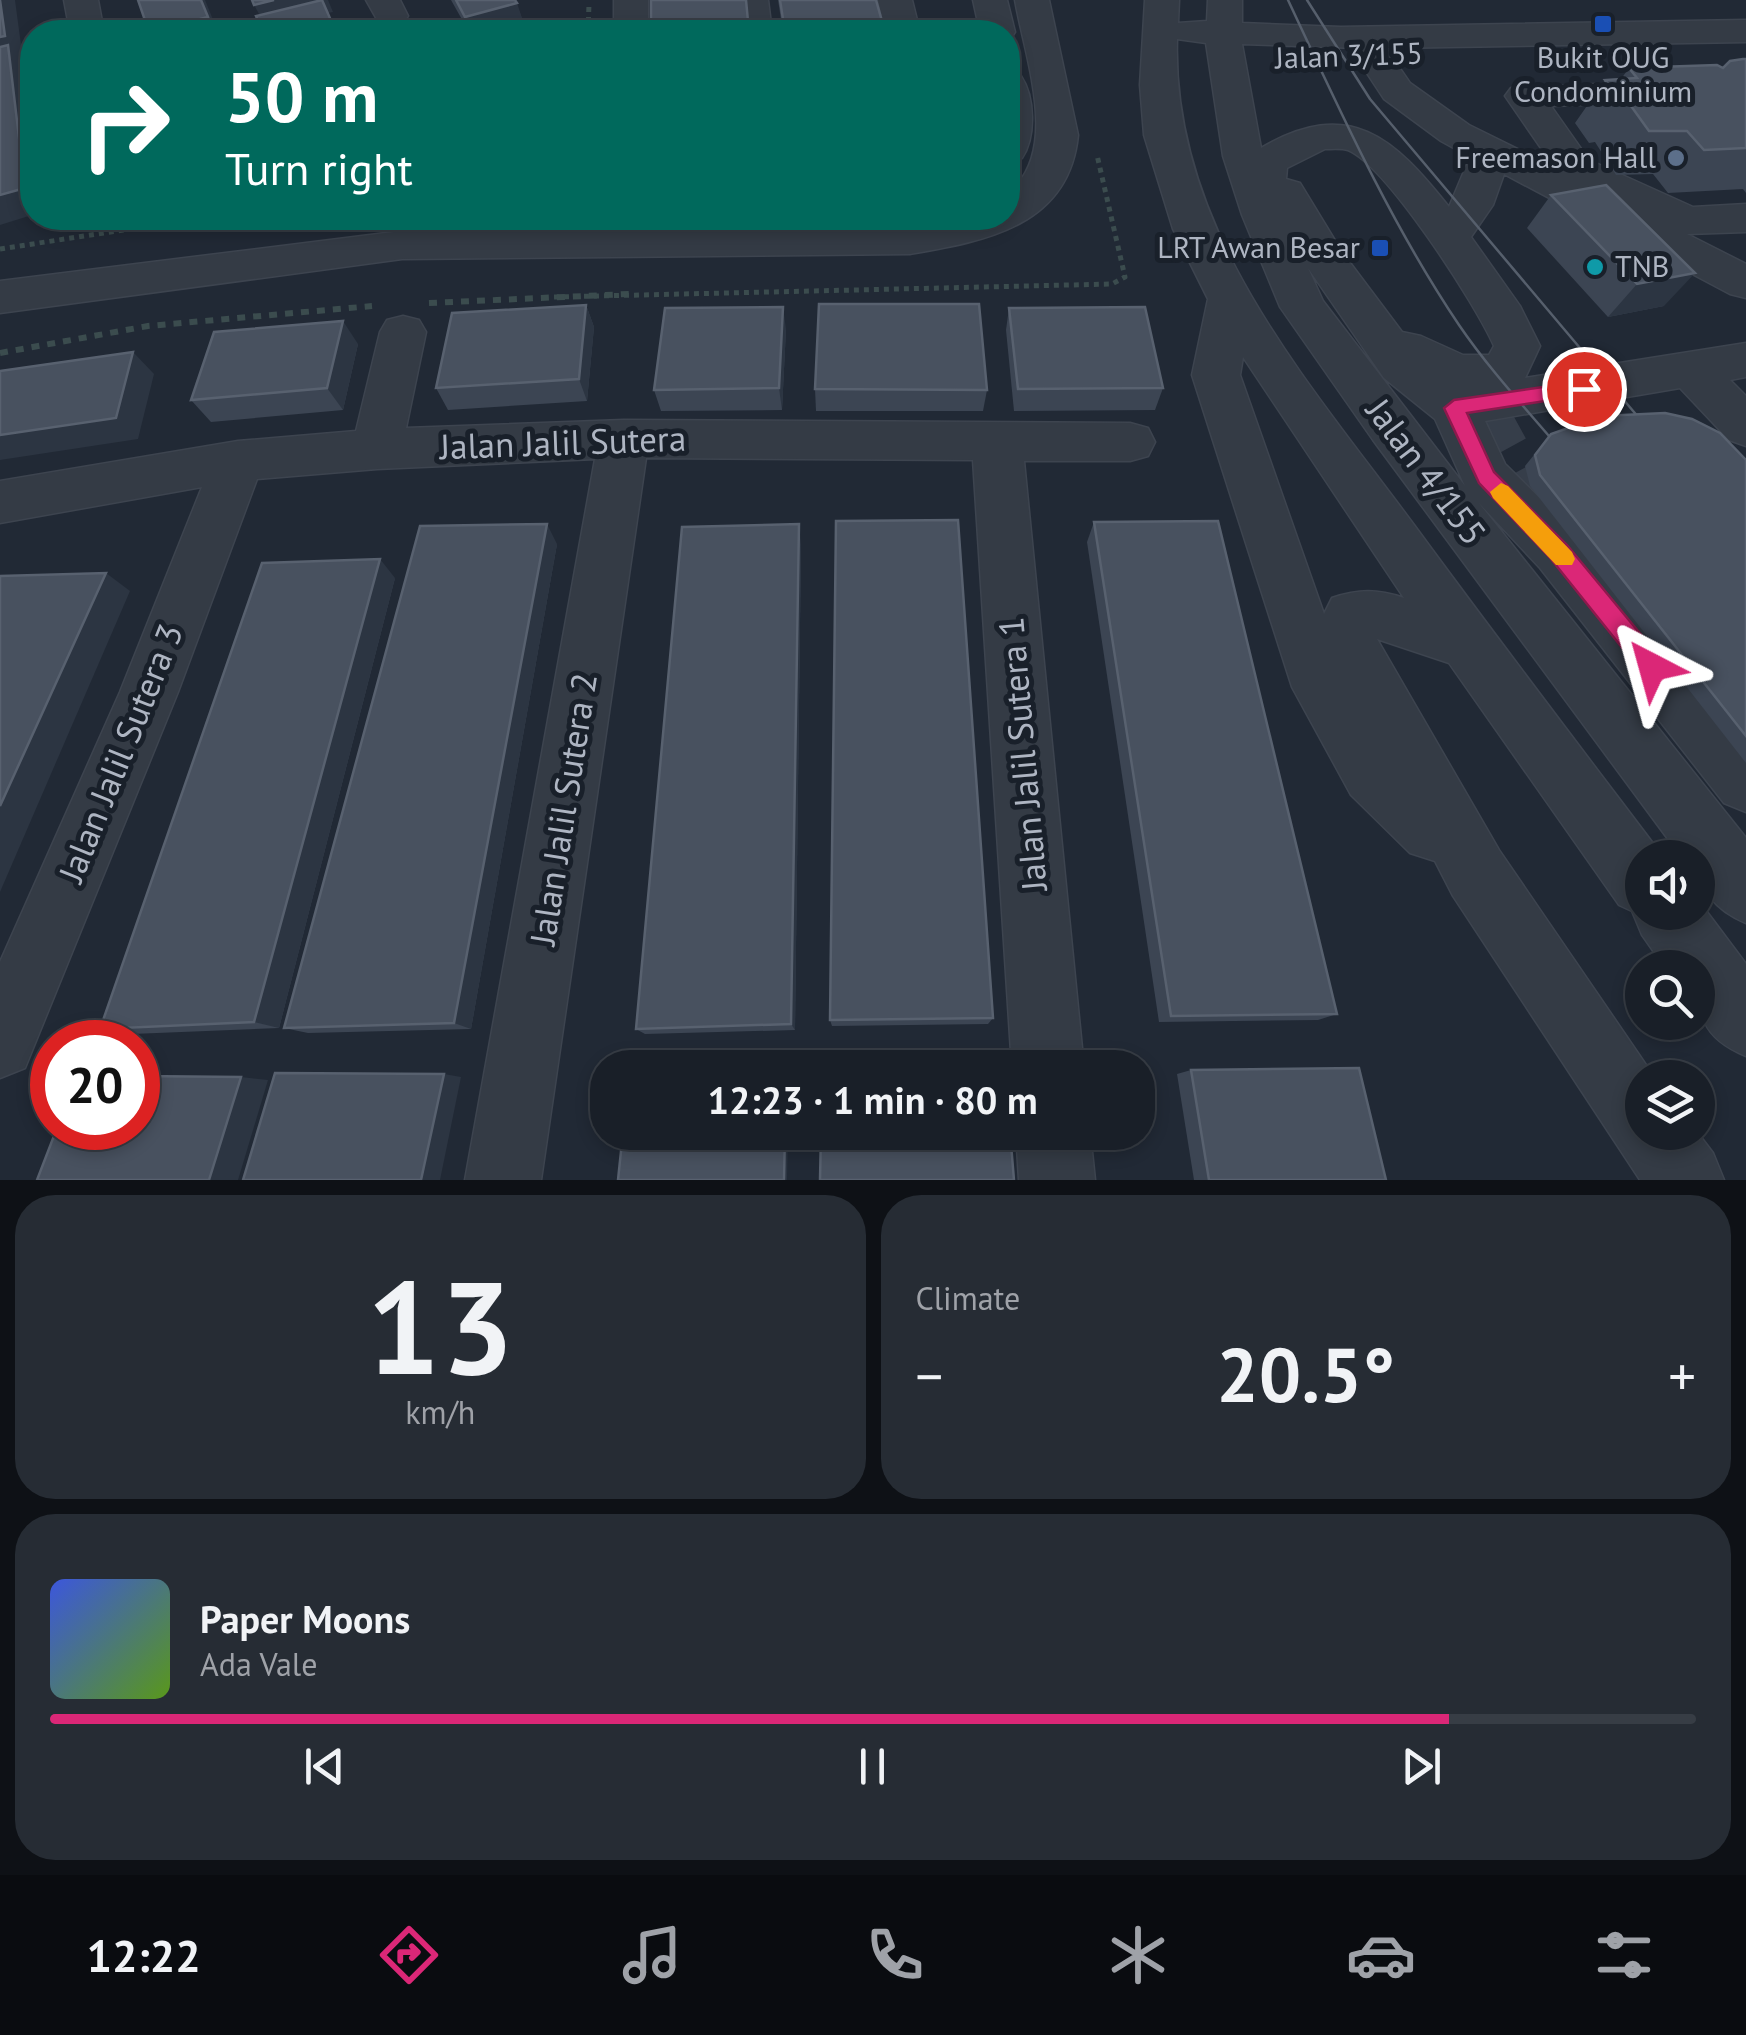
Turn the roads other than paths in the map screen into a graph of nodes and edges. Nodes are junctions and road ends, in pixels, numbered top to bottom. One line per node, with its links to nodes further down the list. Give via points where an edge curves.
1 (1032, 0): 13 (street, via 1057,156 1040,188)
2 (1319, 0): 8 (street)
3 (1604, 0): 4 (street)
4 (1648, 22): 7 (street, Jalan 3/155); 8 (street, Jalan 3/155, via 1482,51)
5 (1159, 27): 6 (street, Jalan 3/155); 25 (street, Jalan 4/155, via 1164,135 1194,228)
6 (1224, 31): 8 (street, Jalan 3/155); 11 (street)
7 (1746, 31)
8 (1357, 47): 10 (street, via 1397,91)
9 (1746, 88): 14 (street, via 1524,96 1575,170 1688,220)
10 (1454, 133): 11 (street, via 1327,113 1293,120); 12 (street)
11 (1257, 143): 19 (street, via 1360,141 1392,164); 27 (street, via 1299,190 1326,262); 42 (street, Jalan 4/155, via 1263,215 1303,308)
12 (1492, 152): 19 (street, via 1472,205); 23 (street)
13 (1020, 204)
14 (1746, 218)
15 (253, 230): 22 (street)
16 (560, 230): 21 (street)
17 (653, 230): 20 (street)
18 (969, 230): 20 (street, via 910,240)
19 (1448, 239): 27 (street, via 1517,346 1504,373 1457,373)
20 (677, 241): 21 (street)
21 (523, 243): 24 (street, via 402,245)
22 (0, 264)
23 (1746, 283)
24 (0, 297)
25 (1228, 302): 38 (street, Jalan 4/155); 41 (street, via 1216,375 1320,687 1373,774)
26 (403, 332): 35 (street)
27 (1379, 335): 30 (street, via 1401,366)
28 (1746, 360): 29 (street)
29 (1692, 371): 30 (street); 31 (street)
30 (1466, 407): 39 (street, via 1486,477 1559,552)
31 (1746, 427)
32 (624, 439): 33 (street, Jalan Jalil Sutera); 35 (street, Jalan Jalil Sutera); 50 (street, Jalan Jalil Sutera 2)
33 (997, 441): 34 (street, Jalan Jalil Sutera); 46 (street, Jalan Jalil Sutera 1)
34 (1130, 442)
35 (377, 449): 36 (street, Jalan Jalil Sutera)
36 (238, 461): 37 (street, Jalan Jalil Sutera); 45 (street, Jalan Jalil Sutera 3)
37 (0, 502)
38 (1466, 644): 40 (street, Jalan 4/155); 41 (street, via 1383,615 1352,615 1348,640)
39 (1746, 782)
40 (1625, 859)
41 (1476, 873): 47 (street)
42 (1746, 890)
43 (1678, 930): 44 (street)
44 (1746, 1022)
45 (0, 1043)
46 (1047, 1050)
47 (1625, 1096)
48 (1055, 1150): 51 (street)
49 (1664, 1150): 52 (street)
50 (503, 1180)
51 (1057, 1180)
52 (1686, 1180)

